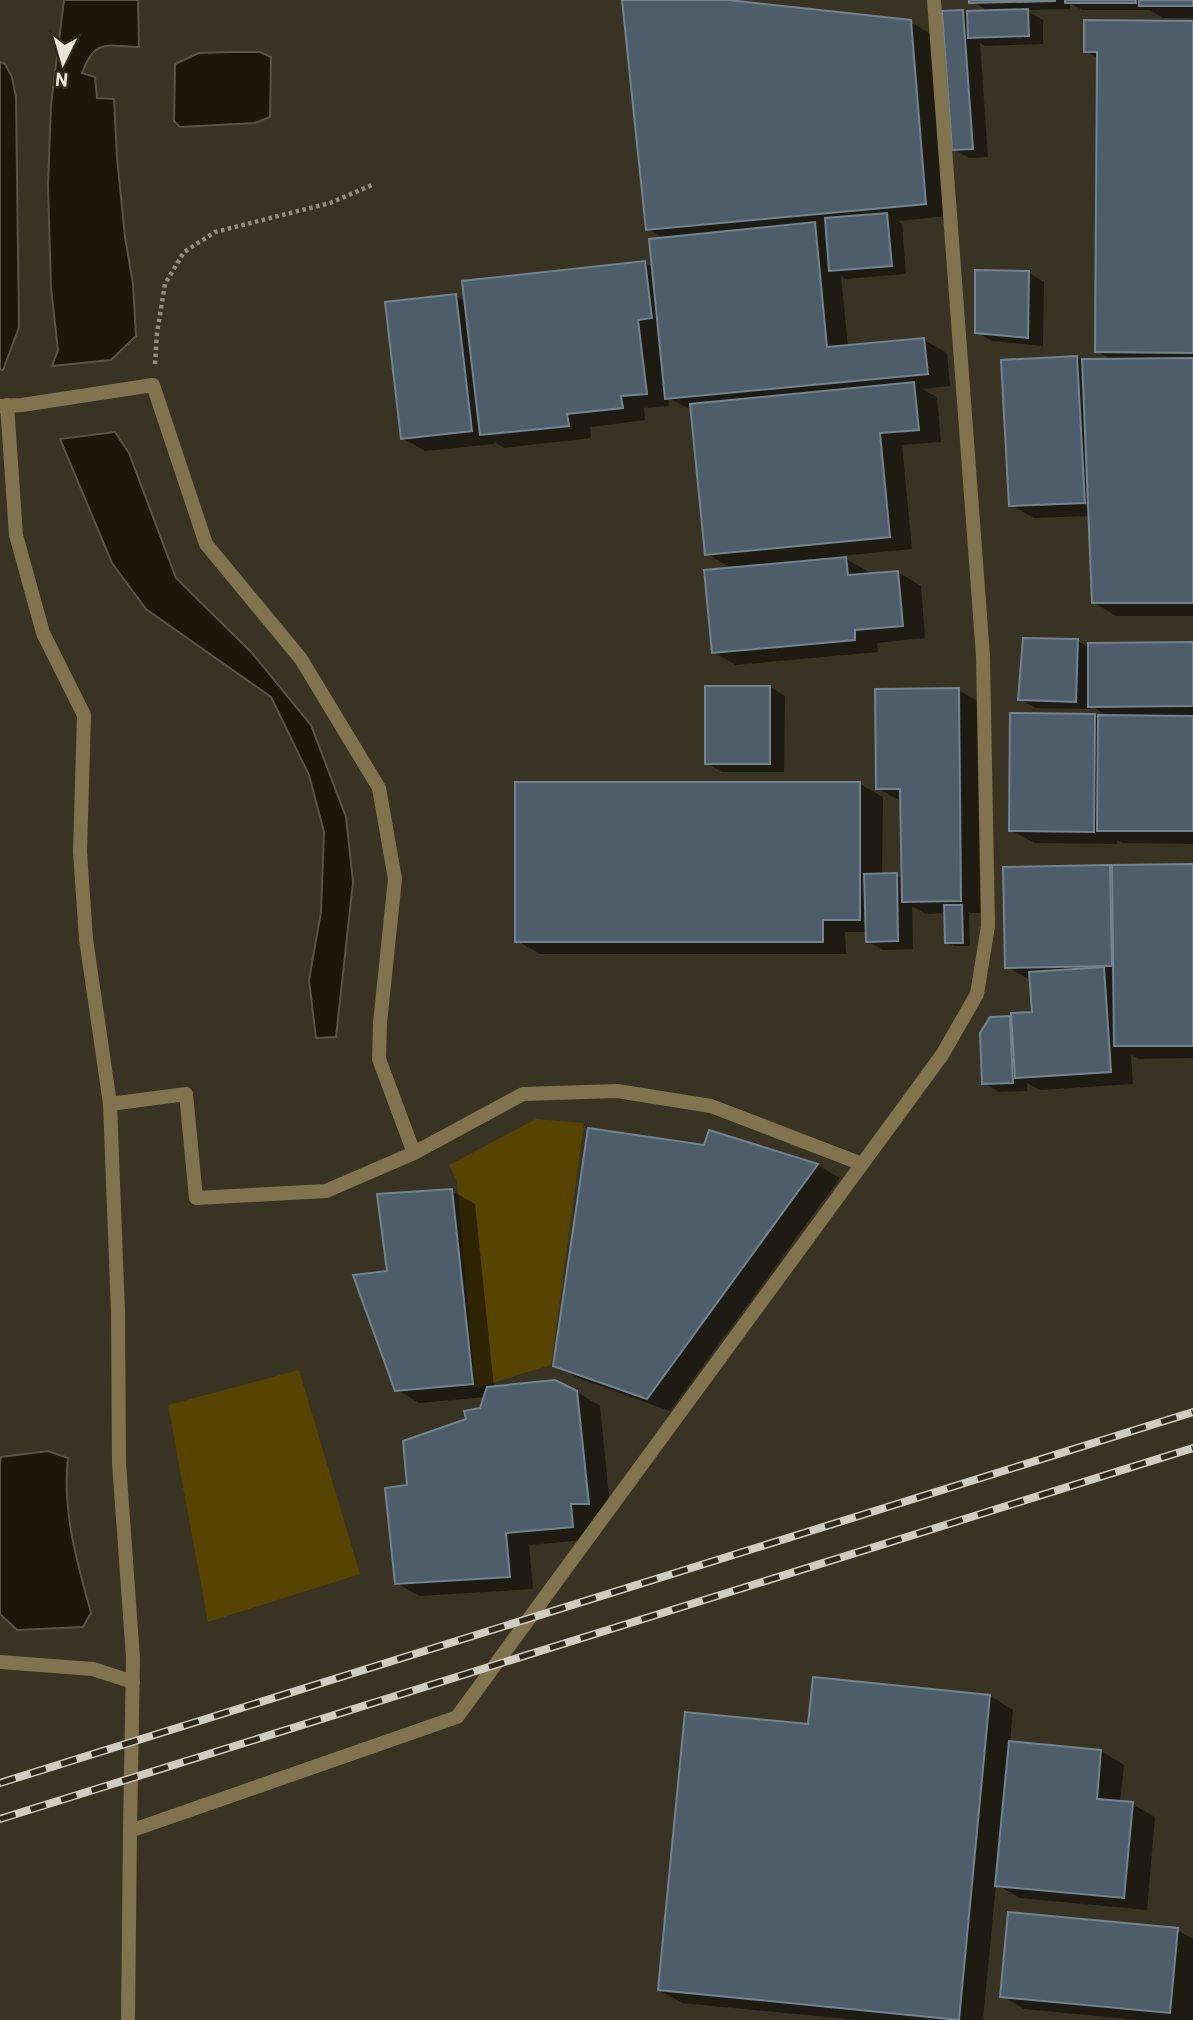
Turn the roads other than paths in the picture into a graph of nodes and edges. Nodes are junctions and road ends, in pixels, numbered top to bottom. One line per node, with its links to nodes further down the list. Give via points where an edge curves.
1 (934, 0): 5 (street, via 983,656 988,926 977,994 942,1055)
2 (4, 406): 3 (street, via 16,535 43,633 84,715 79,852 86,939); 4 (street, via 153,385 205,544 301,659 379,789 395,879 380,1059)
3 (110, 1104): 4 (street, via 186,1094 196,1198 326,1191); 7 (street, via 119,1463)
4 (414, 1153): 5 (street, via 523,1094 617,1091 711,1106)
5 (862, 1164): 8 (street, via 457,1717)
6 (0, 1662): 7 (street, via 93,1669)
7 (133, 1682): 8 (street)
8 (130, 1830): 9 (street)
9 (128, 2020)

